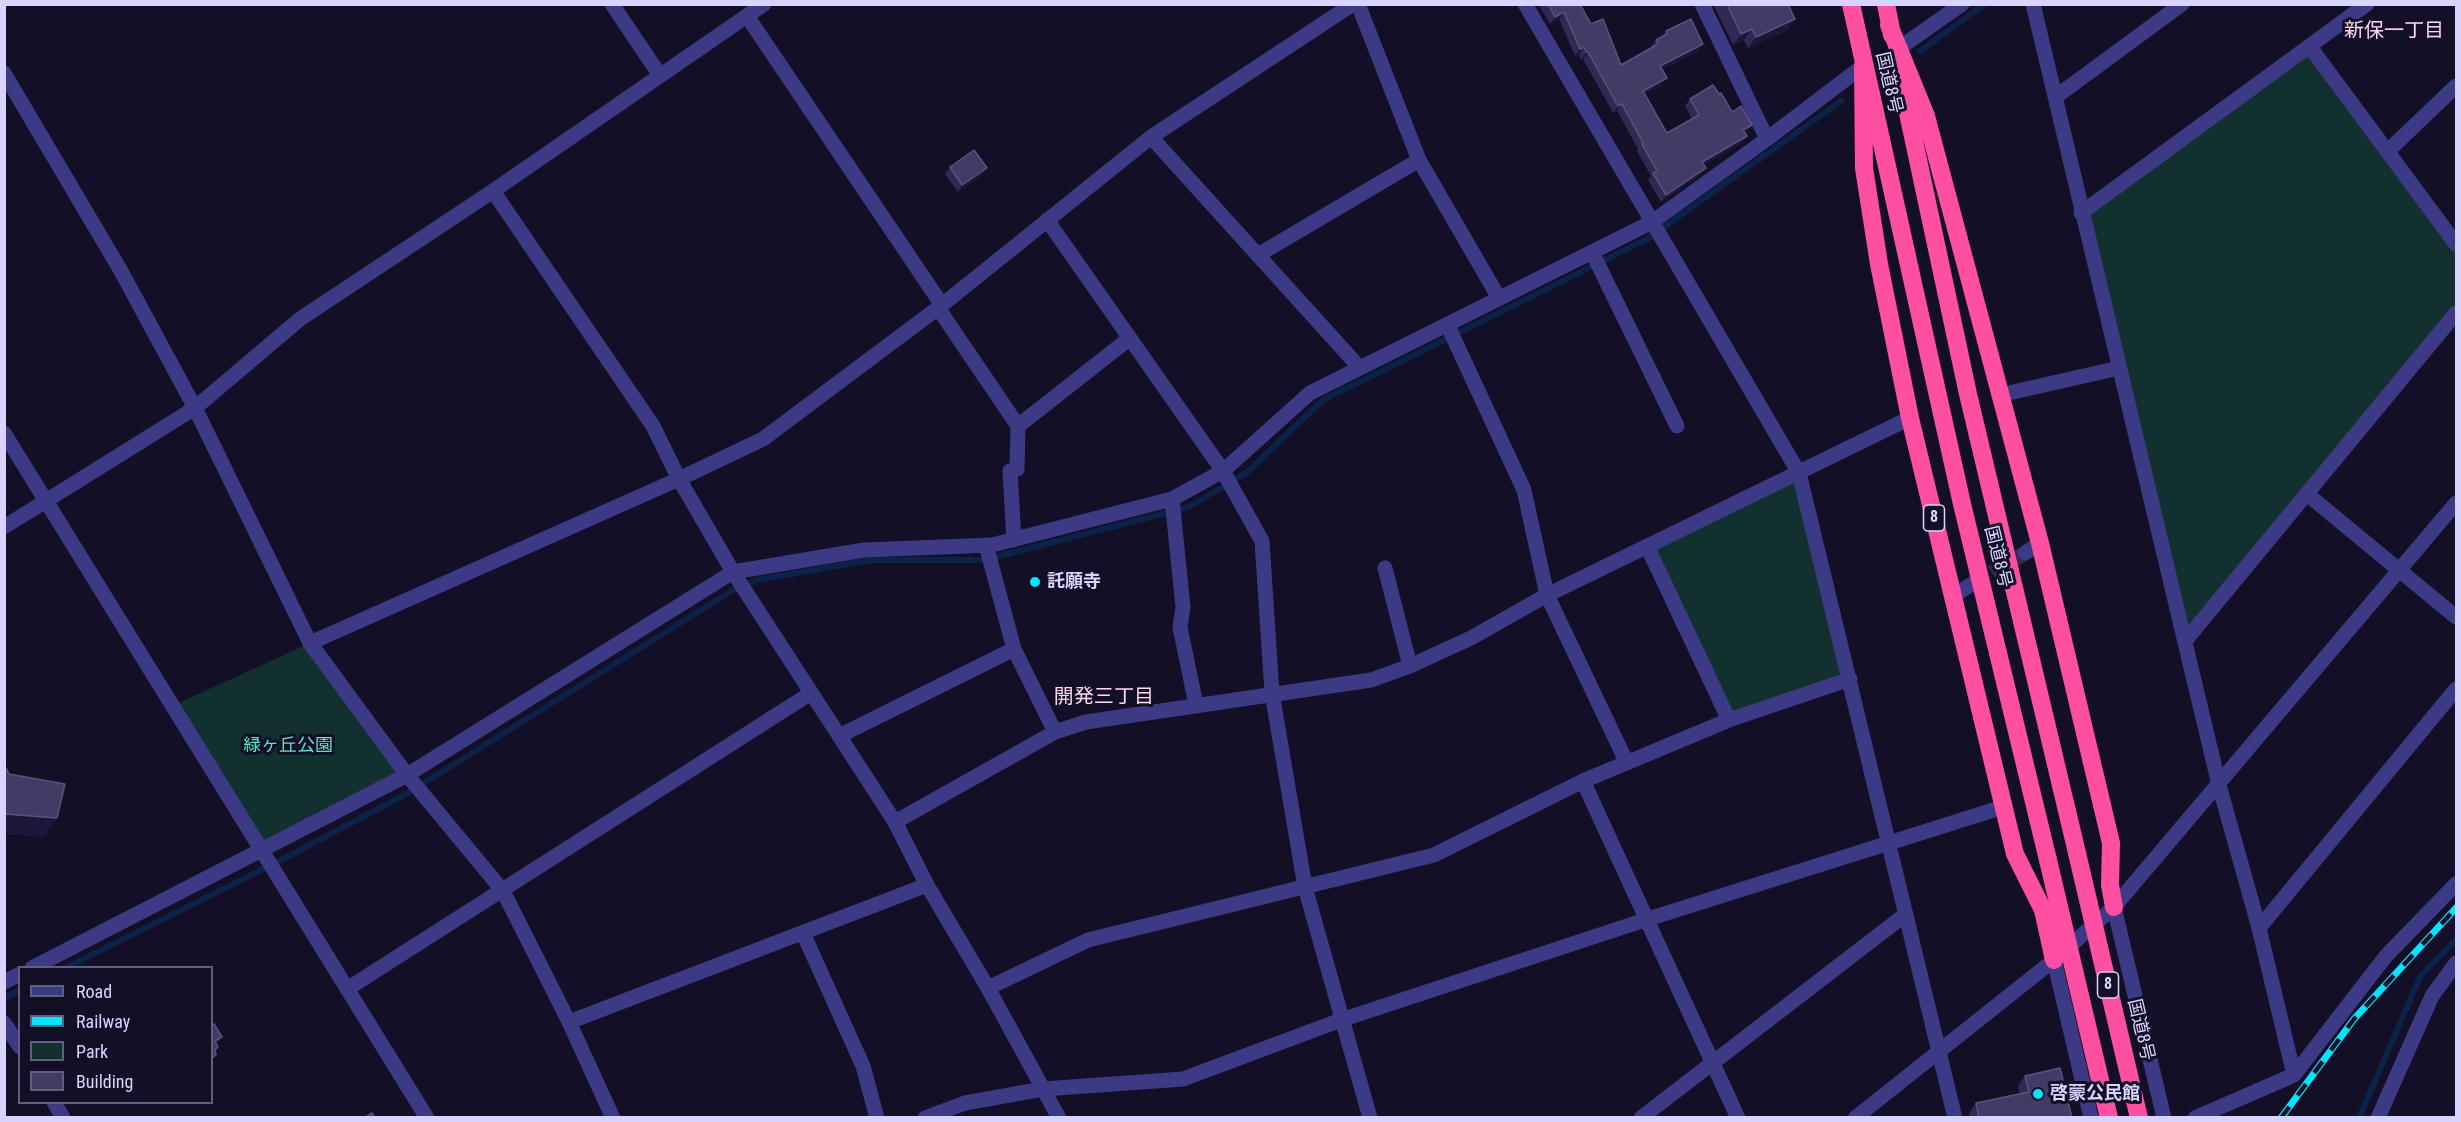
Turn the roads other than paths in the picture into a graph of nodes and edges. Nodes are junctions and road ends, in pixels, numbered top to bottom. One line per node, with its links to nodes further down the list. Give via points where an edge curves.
1 (612, 4): 18 (street)
2 (764, 4): 13 (street)
3 (1353, 4): 21 (street)
4 (1358, 4): 24 (street)
5 (1525, 4): 28 (street)
6 (1702, 4): 22 (street)
7 (1851, 4): 16 (highway, 国道8号 / 8)
8 (1886, 4): 15 (highway, 国道8号 / 8)
9 (1962, 4): 15 (street)
10 (2033, 4): 20 (street)
11 (2182, 4): 20 (street)
12 (2367, 4): 14 (street)
13 (747, 16): 18 (street); 33 (street)
14 (2310, 46): 23 (street); 26 (street)
15 (1897, 50): 39 (highway, 8, via 1926,116); 121 (highway, 国道8号 / 8, bridge, via 1968,394)
16 (1863, 66): 22 (street); 41 (highway, 8, via 1864,168); 120 (highway, 国道8号 / 8, bridge, via 1962,504)
17 (4, 73): 40 (street, via 121,271)
18 (659, 74): 25 (street)
19 (2457, 86): 23 (street)
20 (2056, 96): 26 (street)
21 (1151, 137): 27 (street); 31 (street)
22 (1767, 139): 28 (street)
23 (2388, 151): 29 (street)
24 (1419, 160): 31 (street); 32 (street)
25 (493, 190): 40 (street, via 300,319); 47 (street, via 652,426)
26 (2081, 213): 38 (street)
27 (1047, 220): 33 (street); 36 (street)
28 (1652, 222): 30 (street); 46 (street)
29 (2457, 244)
30 (1592, 252): 32 (street); 43 (street)
31 (1258, 255): 37 (street)
32 (1499, 298): 35 (street)
33 (940, 307): 42 (street); 47 (street, via 763,439)
34 (2457, 313): 48 (street)
35 (1447, 324): 37 (street); 60 (street, via 1524,490)
36 (1130, 338): 42 (street); 45 (street)
37 (1360, 368): 45 (street, via 1310,393)
38 (2119, 368): 39 (street); 63 (street)
39 (2000, 395): 87 (highway, 8, via 2032,548 2111,843)
40 (195, 408): 50 (street); 64 (street)
41 (1910, 418): 46 (street); 61 (highway, 8)
42 (1018, 426): 53 (street, via 1017,469 1010,471)
43 (1677, 426)
44 (4, 433): 50 (street)
45 (1223, 471): 49 (street); 70 (street, via 1262,541)
46 (1799, 473): 55 (street); 67 (street)
47 (679, 479): 58 (street); 64 (street)
48 (2307, 494): 57 (street); 63 (street)
49 (1172, 499): 53 (street); 71 (street, via 1183,608 1180,627)
50 (46, 501): 52 (street); 82 (street)
51 (2457, 503): 57 (street)
52 (4, 527)
53 (1014, 540): 54 (street)
54 (986, 545): 58 (street, via 864,550); 65 (street)
55 (1647, 546): 60 (street); 72 (street)
56 (1385, 568): 66 (street)
57 (2401, 571): 62 (street); 78 (street)
58 (733, 572): 69 (street); 76 (street)
59 (1972, 584): 61 (street)
60 (1547, 595): 66 (street, via 1471,638); 75 (street)
61 (1953, 596): 79 (highway, 8)
62 (2457, 617)
63 (2185, 641): 78 (street)
64 (310, 643): 76 (street)
65 (1014, 649): 73 (street); 74 (street)
66 (1410, 666): 70 (street, via 1371,681)
67 (1850, 679): 72 (street); 81 (street)
68 (2457, 689): 90 (street)
69 (811, 693): 74 (street); 86 (street)
70 (1272, 693): 71 (street); 85 (street)
71 (1196, 705): 73 (street, via 1086,722)
72 (1729, 720): 75 (street)
73 (1055, 732): 80 (street)
74 (839, 736): 80 (street)
75 (1627, 763): 77 (street)
76 (407, 775): 82 (street); 86 (street)
77 (1583, 781): 85 (street, via 1434,855); 89 (street)
78 (2219, 785): 87 (street); 90 (street)
79 (2003, 807): 81 (street); 92 (highway, 8, via 2015,854 2043,910)
80 (895, 822): 84 (street)
81 (1889, 844): 88 (street); 89 (street)
82 (261, 850): 94 (street); 98 (street)
83 (2457, 884): 105 (street, via 2386,956)
84 (927, 885): 91 (street); 97 (street)
85 (1305, 887): 97 (street, via 1088,940); 99 (street)
86 (503, 891): 98 (street); 100 (street)
87 (2114, 907): 92 (street); 122 (street)
88 (1906, 914): 103 (street); 104 (street)
89 (1648, 919): 99 (street); 104 (street)
90 (2259, 928): 105 (street)
91 (803, 933): 100 (street); 111 (street, via 863,1066)
92 (2054, 960): 103 (street); 119 (street)
93 (2457, 963): 124 (street, via 2432,996)
94 (36, 966)
95 (18, 975): 96 (street)
96 (4, 982)
97 (988, 988): 106 (street)
98 (347, 989): 109 (street)
99 (1341, 1020): 106 (street, via 1183,1079); 114 (street)
100 (569, 1022): 110 (street)
101 (4, 1023): 102 (street)
102 (18, 1044)
103 (1940, 1053): 117 (street); 118 (street)
104 (1712, 1061): 115 (street); 116 (street)
105 (2294, 1075): 123 (street)
106 (1043, 1089): 112 (street, via 965,1104); 113 (street)
107 (55, 1104): 108 (street)
108 (63, 1118)
109 (427, 1118)
110 (613, 1118)
111 (877, 1118)
112 (925, 1118)
113 (1059, 1118)
114 (1370, 1118)
115 (1641, 1118)
116 (1738, 1118)
117 (1856, 1118)
118 (1955, 1118)
119 (2091, 1118)
120 (2109, 1118)
121 (2139, 1118)
122 (2164, 1118)
123 (2195, 1118)
124 (2378, 1118)

